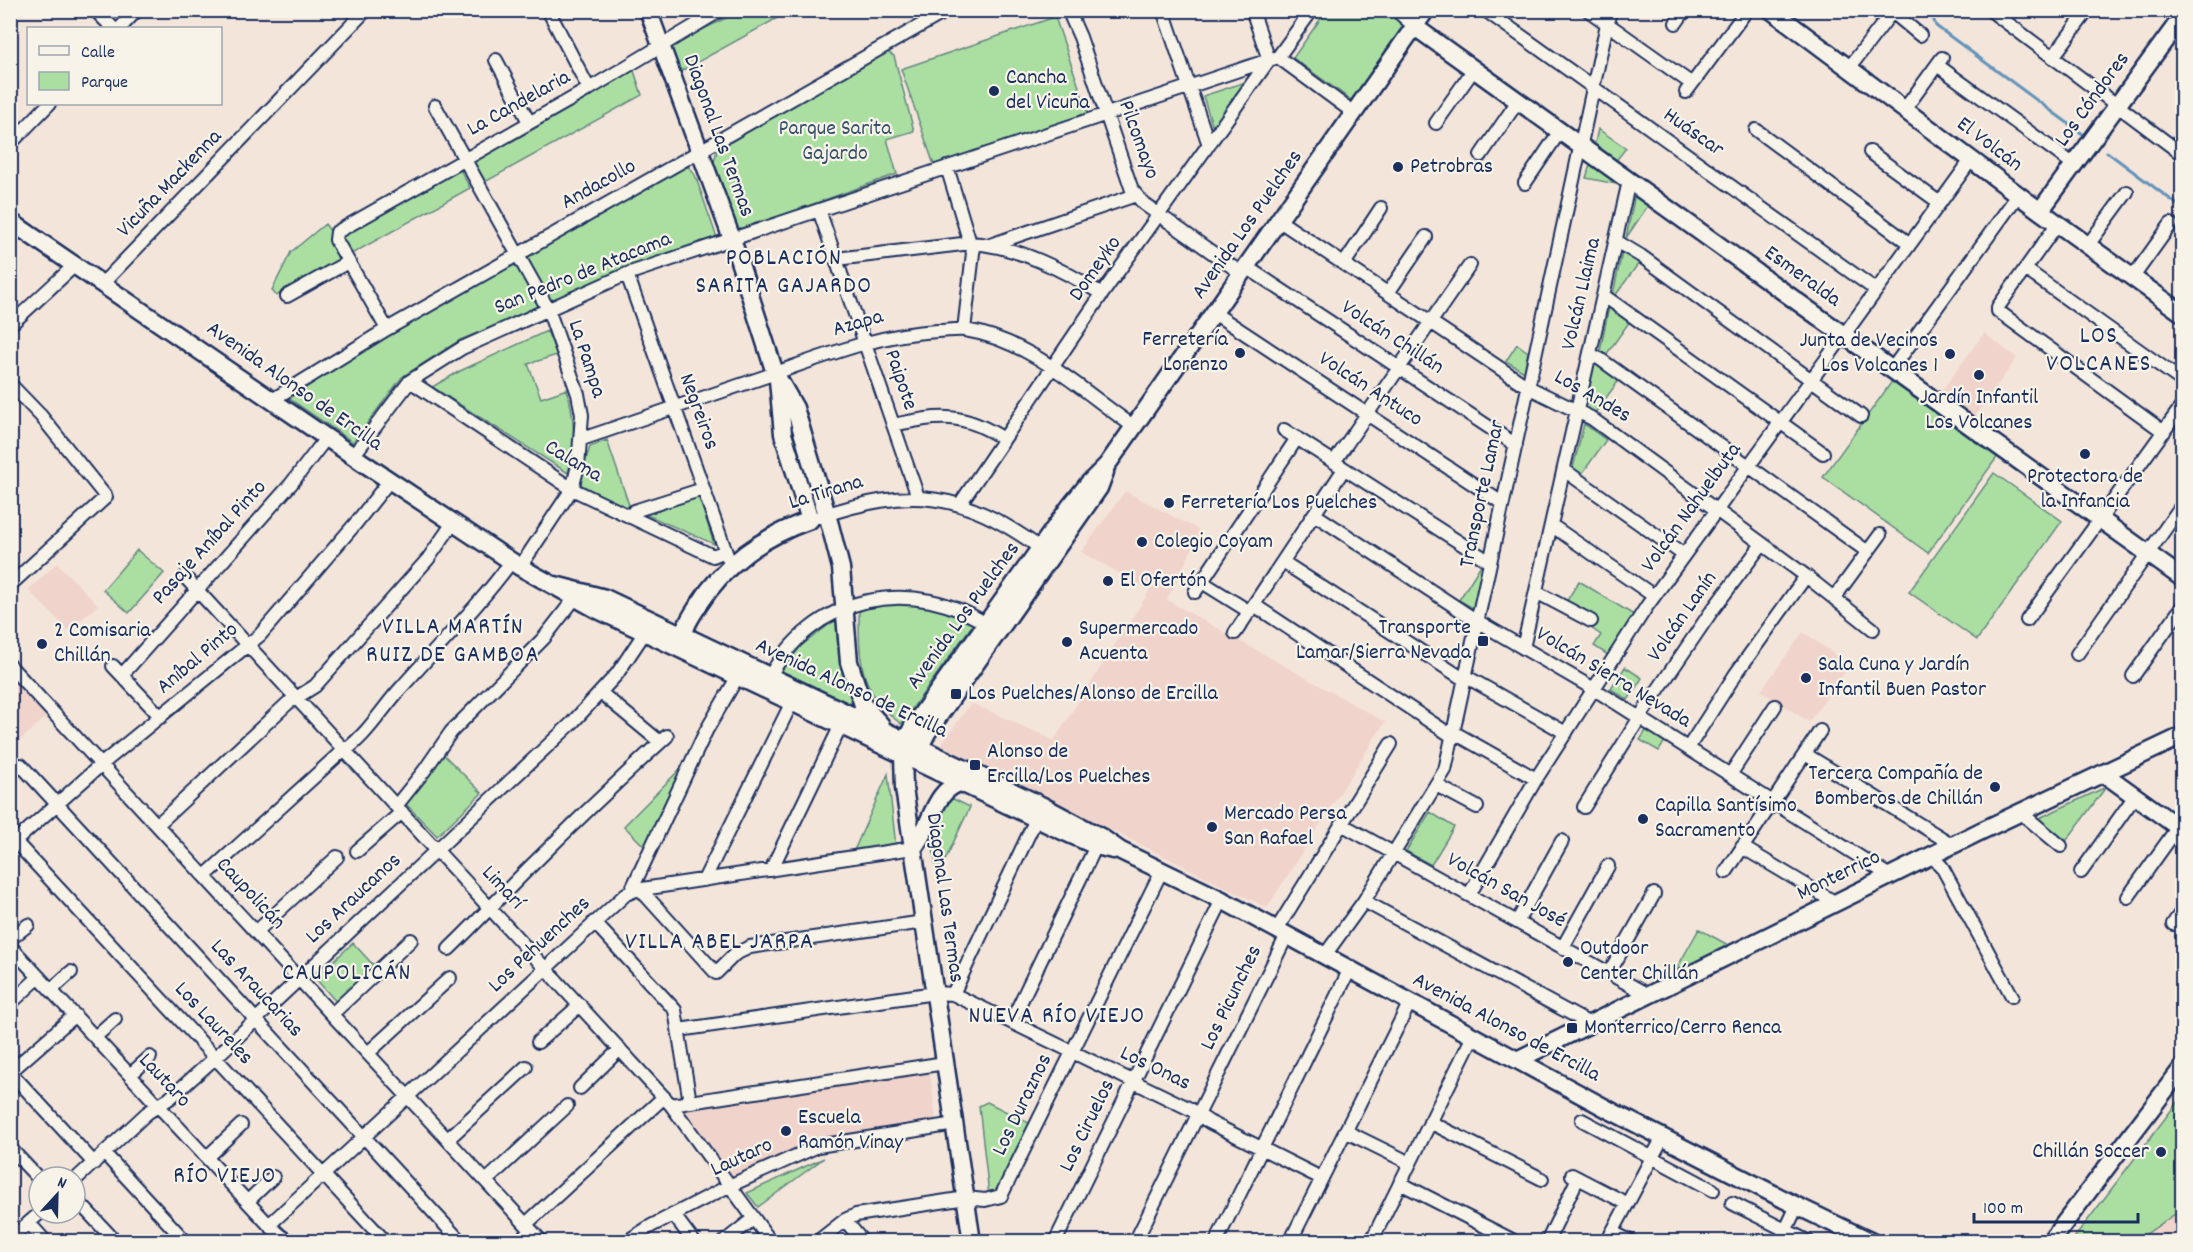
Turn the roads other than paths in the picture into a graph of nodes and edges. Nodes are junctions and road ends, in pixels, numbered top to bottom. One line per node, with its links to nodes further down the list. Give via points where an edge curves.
1 (94, 10): 26 (street)
2 (137, 10): 27 (street)
3 (366, 10): 92 (street, Vicuña Mackenna)
4 (548, 10): 38 (street)
5 (648, 10): 30 (main road, Diagonal Las Termas)
6 (721, 10): 30 (street, La Candelaria)
7 (948, 10): 55 (street, Andacollo)
8 (1068, 10): 44 (street, Pilcomayo)
9 (1163, 10): 36 (street)
10 (1252, 10): 32 (street)
11 (1312, 10): 32 (street, Domeyko)
12 (1395, 10): 28 (street, Esmeralda)
13 (1426, 10): 28 (main road, Avenida Los Puelches)
14 (1485, 10): 37 (street, Huáscar)
15 (1588, 10): 25 (street)
16 (1610, 10): 25 (street, Transporte Lamar)
17 (1684, 10): 24 (street)
18 (1747, 10): 25 (street, via 1689,88)
19 (1771, 10): 34 (main road, El Volcán)
20 (2088, 10): 31 (street)
21 (1891, 11): 29 (street); 34 (street)
22 (1992, 11): 31 (street)
23 (2182, 17): 40 (main road, Los Cóndores)
24 (1676, 23)
25 (1607, 24): 37 (street, Transporte Lamar)
26 (112, 27)
27 (121, 27)
28 (1415, 27): 35 (main road, Esmeralda); 45 (main road, Avenida Los Puelches)
29 (1920, 35)
30 (661, 46): 38 (street, La Candelaria); 55 (main road, Diagonal Las Termas)
31 (2053, 57): 40 (street)
32 (1274, 58): 36 (street, San Pedro de Atacama); 45 (street); 51 (street, Domeyko)
33 (496, 60): 46 (street)
34 (1849, 68): 43 (main road, El Volcán)
35 (1474, 69): 39 (main road, Esmeralda); 47 (street)
36 (1189, 86): 44 (street, San Pedro de Atacama); 51 (street)
37 (1593, 87): 52 (street, Transporte Lamar); 93 (street, Huáscar)
38 (589, 89): 46 (street, La Candelaria)
39 (1518, 101): 49 (main road, Esmeralda); 56 (street)
40 (2117, 104): 54 (street); 59 (main road, Los Cóndores)
41 (48, 105): 50 (street)
42 (435, 106): 57 (street, La Pampa)
43 (1904, 110): 58 (main road, El Volcán); 59 (street, via 1940,61)
44 (1106, 113): 60 (street, San Pedro de Atacama); 64 (street, Pilcomayo)
45 (1354, 113): 71 (main road, Avenida Los Puelches)
46 (529, 122): 57 (street, La Candelaria)
47 (1436, 123)
48 (1756, 130): 79 (street)
49 (1560, 131): 52 (main road, Esmeralda); 62 (street)
50 (10, 144)
51 (1209, 145): 70 (street, Domeyko)
52 (1580, 145): 61 (main road, Esmeralda); 116 (street, Transporte Lamar)
53 (1870, 152): 66 (street)
54 (2182, 152)
55 (700, 153): 76 (main road, Diagonal Las Termas); 82 (street, Andacollo)
56 (1481, 155)
57 (465, 158): 82 (street, La Pampa); 84 (street, La Candelaria, via 337,232 336,240)
58 (1971, 160): 65 (main road, El Volcán); 66 (street, Volcán Nahuelbuta)
59 (2073, 164): 69 (main road, Los Cóndores)
60 (947, 167): 68 (street, San Pedro de Atacama); 78 (street)
61 (1629, 180): 77 (street, Volcán Llaima); 105 (main road, Esmeralda)
62 (1525, 183)
63 (2127, 192): 81 (street)
64 (1136, 195): 70 (street, Pilcomayo); 80 (street)
65 (2018, 195): 69 (main road, El Volcán); 110 (street)
66 (1940, 203): 79 (street, Volcán Nahuelbuta)
67 (1381, 208): 86 (street)
68 (819, 210): 76 (street, San Pedro de Atacama); 83 (street, Paipote)
69 (2040, 211): 73 (main road, El Volcán)
70 (1160, 215): 88 (street, Pilcomayo); 95 (street, Domeyko)
71 (1278, 220): 86 (street, Los Andes); 88 (main road, Avenida Los Puelches)
72 (10, 221): 85 (main road, Avenida Alonso de Ercilla)
73 (2058, 224): 81 (main road, El Volcán); 89 (street)
74 (2171, 224): 91 (street)
75 (1426, 237): 94 (street)
76 (732, 239): 90 (street, San Pedro de Atacama); 111 (main road, Diagonal Las Termas)
77 (1616, 241): 96 (street, Volcán Llaima); 112 (street)
78 (971, 243): 80 (street); 83 (street); 104 (street)
79 (1910, 244): 93 (street, Volcán Nahuelbuta)
80 (990, 245): 95 (street, via 1035,259)
81 (2088, 245): 91 (main road, El Volcán)
82 (519, 254): 98 (street, La Pampa); 103 (street, Andacollo)
83 (836, 259): 106 (street, Paipote)
84 (348, 262): 97 (street); 103 (street)
85 (76, 264): 92 (main road, Avenida Alonso de Ercilla); 102 (street)
86 (1344, 264): 94 (street, Los Andes)
87 (1470, 265): 101 (street)
88 (1243, 269): 99 (main road, Avenida Los Puelches); 109 (street, Volcán Chillán)
89 (2025, 269): 114 (street); 127 (street, via 1998,309)
90 (627, 274): 98 (street, San Pedro de Atacama); 119 (street, Negreiros)
91 (2133, 277): 100 (main road, El Volcán)
92 (103, 283): 117 (main road, Avenida Alonso de Ercilla)
93 (1876, 290): 105 (street, Volcán Nahuelbuta)
94 (1388, 293): 101 (street, Los Andes)
95 (1102, 294): 108 (street, Domeyko)
96 (1603, 295): 107 (street, Volcán Llaima); 123 (street)
97 (287, 296)
98 (548, 309): 113 (street, San Pedro de Atacama, via 462,348); 130 (street, La Pampa, via 578,394)
99 (1214, 313): 121 (street, Volcán Antuco); 125 (main road, Avenida Los Puelches)
100 (2182, 313)
101 (1431, 322): 109 (street); 116 (street, Los Andes)
102 (10, 325)
103 (387, 329): 117 (street, Andacollo)
104 (964, 330): 106 (street, Azapa, via 907,332); 108 (street, Azapa, via 1009,344)
105 (1844, 334): 110 (main road, Esmeralda); 112 (street, Volcán Nahuelbuta)
106 (865, 343): 111 (street, Azapa); 124 (street, Paipote)
107 (1590, 354): 120 (street, Volcán Llaima); 137 (street)
108 (1053, 368): 125 (street, Azapa); 131 (street, Domeyko)
109 (1399, 368): 121 (street); 132 (street, Volcán Chillán)
110 (1892, 369): 150 (main road, Esmeralda)
111 (777, 376): 119 (street, Azapa); 147 (main road, Diagonal Las Termas, via 795,408); 151 (main road, Diagonal Las Termas, via 783,434)
112 (1812, 379): 122 (street); 123 (street, Volcán Nahuelbuta)
113 (410, 381): 134 (street, San Pedro de Atacama); 140 (street, Calama)
114 (2182, 381)
115 (10, 384): 167 (street, via 106,497)
116 (1528, 387): 120 (street, Los Andes); 132 (street, Transporte Lamar)
117 (272, 400): 128 (main road, Avenida Alonso de Ercilla)
118 (2182, 406): 127 (street)
119 (674, 408): 130 (street, Azapa); 141 (street, Negreiros)
120 (1577, 412): 138 (street, Volcán Llaima); 146 (street, Los Andes, via 1592,418)
121 (1367, 414): 136 (street); 143 (street, Volcán Antuco)
122 (1861, 416)
123 (1781, 422): 133 (street); 137 (street, Volcán Nahuelbuta)
124 (893, 425): 131 (street, via 932,417 964,419); 142 (street, Paipote)
125 (1133, 426): 135 (main road, Avenida Los Puelches)
126 (1284, 430): 129 (street)
127 (2163, 432): 150 (street)
128 (327, 437): 134 (main road, Avenida Alonso de Ercilla); 169 (street, Pasaje Aníbal Pinto)
129 (1297, 438): 136 (street); 175 (street, via 1199,587)
130 (582, 439): 140 (street, La Pampa)
131 (1004, 439): 144 (street, Domeyko)
132 (1516, 445): 143 (street, Transporte Lamar)
133 (1823, 453)
134 (353, 456): 139 (main road, Avenida Alonso de Ercilla)
135 (1107, 465): 156 (main road, Avenida Los Puelches); 180 (main road, Avenida Los Puelches, via 1099,488)
136 (1339, 465): 148 (street); 162 (street)
137 (1750, 465): 146 (street, Volcán Nahuelbuta); 157 (street)
138 (1564, 470): 153 (street, Volcán Llaima); 159 (street)
139 (390, 480): 152 (main road, Avenida Alonso de Ercilla); 185 (street, Aníbal Pinto, via 278,615)
140 (572, 489): 149 (street, Calama); 163 (street, La Pampa)
141 (703, 489): 149 (street, via 634,512); 160 (street, Negreiros)
142 (918, 497): 144 (street, La Tirana); 147 (street, La Tirana, via 869,502)
143 (1502, 503): 162 (street, Transporte Lamar)
144 (960, 504): 156 (street, La Tirana, via 1003,523)
145 (2182, 508): 158 (street)
146 (1718, 510): 155 (street, Los Andes); 159 (street, Volcán Nahuelbuta)
147 (827, 514): 151 (street, La Tirana); 176 (main road, Diagonal Las Termas, via 841,568)
148 (1314, 514): 161 (street); 178 (street, Volcán Sierra Nevada)
149 (630, 517): 160 (street, Calama, via 713,556)
150 (2100, 519): 158 (main road, Esmeralda); 177 (street)
151 (810, 520): 160 (main road, La Tirana)
152 (453, 523): 163 (main road, Avenida Alonso de Ercilla); 196 (street, via 428,559 315,686)
153 (1551, 525): 170 (street, Volcán Llaima); 171 (street)
154 (1880, 535): 157 (street)
155 (1762, 544): 164 (street, Los Andes); 200 (street, Volcán Lanín)
156 (1040, 548): 180 (main road, Avenida Los Puelches)
157 (1868, 552): 173 (street)
158 (2148, 554): 166 (main road, Esmeralda); 188 (street)
159 (1684, 555): 171 (street, Volcán Nahuelbuta)
160 (728, 558): 184 (main road, La Tirana)
161 (1283, 562): 175 (street); 192 (street)
162 (1490, 562): 178 (street, Transporte Lamar)
163 (515, 564): 168 (main road, Avenida Alonso de Ercilla); 210 (street, La Pampa)
164 (1806, 576): 173 (street, Los Andes); 208 (street)
165 (185, 577): 169 (street, Limarí)
166 (2182, 579)
167 (10, 585)
168 (555, 585): 172 (main road, Avenida Alonso de Ercilla); 184 (main road, Avenida Alonso de Ercilla, via 605,598)
169 (197, 590): 185 (street, Limarí); 199 (street, Pasaje Aníbal Pinto, via 117,670)
170 (1536, 592): 179 (street); 186 (street, Volcán Llaima)
171 (1654, 596): 194 (street, Volcán Nahuelbuta)
172 (575, 598): 182 (main road, Avenida Alonso de Ercilla); 224 (street, via 544,638 451,732)
173 (1834, 598): 181 (street, Los Andes)
174 (2182, 607): 191 (street)
175 (1252, 608): 183 (street); 205 (street)
176 (845, 609): 180 (street, via 878,598 906,597 950,606); 193 (street, via 801,637); 202 (main road, Diagonal Las Termas, via 855,686 863,705)
177 (2027, 620)
178 (1477, 621): 186 (street, Volcán Sierra Nevada); 192 (street, Transporte Lamar)
179 (1590, 621)
180 (992, 628): 209 (main road, Avenida Los Puelches, via 913,726)
181 (1873, 629)
182 (645, 632): 187 (main road, Avenida Alonso de Ercilla); 195 (street, Los Araucanos)
183 (1235, 633)
184 (684, 635): 187 (main road); 193 (main road, Avenida Alonso de Ercilla)
185 (247, 645): 196 (street, Limarí); 199 (street, Aníbal Pinto)
186 (1523, 648): 194 (street, Volcán Sierra Nevada)
187 (693, 654): 190 (main road, Avenida Alonso de Ercilla)
188 (2077, 654)
189 (10, 666): 212 (street, Caupolicán)
190 (738, 676): 193 (main road, Avenida Alonso de Ercilla); 251 (street, via 706,731)
191 (2133, 676)
192 (1465, 678): 204 (street); 205 (street, Transporte Lamar)
193 (767, 682): 197 (main road, Avenida Alonso de Ercilla); 202 (main road, Avenida Alonso de Ercilla)
194 (1594, 689): 200 (street, Volcán Sierra Nevada); 204 (street, Volcán Nahuelbuta)
195 (601, 693): 237 (street, Los Araucanos); 258 (street, via 663,739)
196 (296, 698): 210 (street, Limarí); 227 (street)
197 (792, 702): 201 (main road, Avenida Alonso de Ercilla); 250 (street)
198 (1774, 706): 215 (street)
199 (161, 717): 212 (street, Aníbal Pinto)
200 (1640, 718): 208 (street, Volcán Sierra Nevada); 223 (street, Volcán Lanín)
201 (841, 725): 209 (main road, Avenida Alonso de Ercilla); 244 (street)
202 (886, 731): 209 (main road, Avenida Alonso de Ercilla)
203 (1820, 731): 211 (street)
204 (1566, 733): 216 (street, Volcán Nahuelbuta)
205 (1453, 734): 216 (street); 218 (street, Transporte Lamar, via 1445,770)
206 (2182, 736): 214 (main road, Monterrico)
207 (1391, 744): 228 (street, Los Picunches)
208 (1688, 748): 215 (street, Volcán Sierra Nevada)
209 (910, 750): 217 (main road, Avenida Alonso de Ercilla); 236 (main road, Diagonal Las Termas, via 905,792); 239 (main road, Avenida Alonso de Ercilla, via 1070,820)
210 (345, 751): 224 (street, Limarí); 248 (street, La Pampa)
211 (1805, 754): 220 (street); 232 (street)
212 (103, 764): 221 (street, Aníbal Pinto); 227 (street, Caupolicán)
213 (21, 765): 221 (street, Las Araucarias)
214 (2103, 773): 219 (main road); 225 (main road, Monterrico)
215 (1730, 775): 220 (street, Volcán Sierra Nevada)
216 (1536, 779): 253 (street, Volcán Nahuelbuta)
217 (961, 783): 226 (main road, Avenida Alonso de Ercilla); 236 (main road, via 944,792 921,840)
218 (1436, 785): 222 (street); 240 (street, Transporte Lamar)
219 (2135, 796): 229 (main road); 247 (street)
220 (1773, 801): 235 (street); 249 (street, Volcán Sierra Nevada)
221 (57, 803): 230 (street, Aníbal Pinto); 291 (street, Las Araucarias)
222 (1477, 807)
223 (1584, 807)
224 (399, 809): 237 (street, Limarí); 238 (street)
225 (2020, 812): 232 (main road, Monterrico); 234 (street)
226 (1036, 819): 233 (main road, Avenida Alonso de Ercilla); 282 (street)
227 (157, 825): 248 (street, Caupolicán)
228 (1343, 825): 240 (street, Volcán San José); 266 (street, Los Picunches)
229 (2180, 829): 254 (street)
230 (12, 841): 302 (street, Los Laureles)
231 (1562, 841): 262 (street)
232 (1953, 845): 241 (main road, Monterrico)
233 (1096, 846): 239 (main road, Avenida Alonso de Ercilla); 292 (street)
234 (2061, 846)
235 (1742, 847): 246 (street); 257 (street)
236 (913, 848): 244 (street); 261 (main road, Diagonal Las Termas)
237 (438, 850): 258 (street, Limarí); 279 (street, Los Araucanos)
238 (357, 851)
239 (1121, 851): 245 (main road, Avenida Alonso de Ercilla)
240 (1394, 853): 253 (street, Volcán San José); 256 (street, Transporte Lamar)
241 (1931, 855): 249 (main road, Monterrico); 284 (street, via 1942,867)
242 (337, 857): 265 (street)
243 (1608, 866): 270 (street)
244 (771, 870): 250 (street)
245 (1162, 870): 255 (main road, Avenida Alonso de Ercilla); 299 (street, Los Duraznos)
246 (1726, 872)
247 (2081, 872)
248 (204, 876): 265 (street, Caupolicán)
249 (1890, 876): 257 (main road, Monterrico)
250 (704, 880): 251 (street)
251 (636, 890): 260 (street, Los Pehuenches); 261 (street, via 716,973 735,954 750,947)
252 (1654, 894): 276 (street)
253 (1469, 895): 262 (street, Volcán San José)
254 (2128, 897)
255 (1222, 900): 266 (main road, Avenida Alonso de Ercilla); 309 (street, Los Ciruelos)
256 (1364, 902): 272 (street, Transporte Lamar); 293 (street)
257 (1836, 903): 283 (main road, Monterrico)
258 (491, 907): 271 (street); 273 (street, Limarí)
259 (2182, 911): 263 (street)
260 (594, 922): 273 (street, Los Pehuenches); 294 (street, via 671,1005)
261 (924, 922): 281 (main road, Diagonal Las Termas)
262 (1517, 922): 270 (street, Volcán San José)
263 (2173, 924)
264 (28, 925): 267 (street)
265 (256, 932): 279 (street, Caupolicán)
266 (1282, 932): 272 (main road, Avenida Alonso de Ercilla); 316 (street, Los Picunches)
267 (10, 939)
268 (411, 940): 288 (street)
269 (10, 946): 277 (street, Lautaro)
270 (1563, 947): 276 (street, Volcán San José)
271 (449, 949)
272 (1324, 955): 274 (main road, Avenida Alonso de Ercilla)
273 (546, 968): 287 (street, Limarí); 311 (street, Los Pehuenches)
274 (1350, 969): 285 (main road, Avenida Alonso de Ercilla); 326 (street)
275 (71, 972): 280 (street)
276 (1610, 973): 283 (street, Volcán San José)
277 (39, 977): 280 (street, Lautaro); 286 (street)
278 (450, 978): 300 (street)
279 (300, 980): 288 (street, Caupolicán); 291 (street, Los Araucanos)
280 (51, 990): 289 (street, Lautaro)
281 (935, 993): 282 (street, Los Onas); 294 (street, Los Onas); 304 (main road, Diagonal Las Termas)
282 (953, 994): 292 (street, Los Onas)
283 (1648, 995): 293 (main road, Monterrico)
284 (2012, 996)
285 (1410, 1002): 295 (main road, Avenida Alonso de Ercilla); 321 (street)
286 (10, 1004)
287 (580, 1005): 297 (street); 298 (street, Limarí)
288 (332, 1014): 300 (street, Caupolicán)
289 (75, 1015): 296 (street, Lautaro); 307 (street)
290 (115, 1019): 296 (street)
291 (256, 1020): 302 (street, Los Araucanos); 322 (street, Las Araucarias)
292 (1011, 1022): 299 (street, Los Onas)
293 (1590, 1024): 303 (main road, Monterrico)
294 (679, 1030): 313 (street)
295 (1473, 1036): 303 (main road, Avenida Alonso de Ercilla); 318 (street)
296 (95, 1037): 308 (street, Lautaro)
297 (538, 1042)
298 (620, 1049): 310 (street); 312 (street, Limarí)
299 (1073, 1052): 309 (street, Los Onas); 342 (street, Los Duraznos, via 1001,1196 985,1200)
300 (368, 1053): 311 (street, Caupolicán)
301 (150, 1057): 308 (street)
302 (216, 1057): 314 (street, Los Araucanos); 334 (street, Los Laureles)
303 (1517, 1060): 323 (main road, Avenida Alonso de Ercilla)
304 (945, 1062): 313 (street); 319 (main road, Diagonal Las Termas)
305 (526, 1067): 324 (street)
306 (2182, 1068): 383 (main road)
307 (10, 1072): 330 (street)
308 (130, 1075): 314 (street, Lautaro)
309 (1133, 1082): 316 (street, Los Onas); 374 (street, Los Ciruelos)
310 (580, 1088)
311 (408, 1096): 322 (street, Los Pehuenches); 324 (street, Caupolicán)
312 (668, 1101): 313 (street); 340 (street, Limarí); 354 (street)
313 (690, 1102)
314 (159, 1106): 327 (street, Los Araucanos); 328 (street, Lautaro)
315 (567, 1106): 338 (street)
316 (1198, 1114): 326 (street, Los Onas); 375 (street, Los Picunches)
317 (1582, 1120): 329 (street)
318 (1430, 1122): 331 (street); 337 (street)
319 (955, 1124): 340 (street, Lautaro, via 818,1146); 342 (main road, Diagonal Las Termas)
320 (242, 1125): 328 (street)
321 (1345, 1131): 331 (street); 336 (street)
322 (364, 1137): 334 (street, Los Pehuenches); 364 (street, Las Araucarias)
323 (1663, 1137): 329 (street); 346 (main road, Avenida Alonso de Ercilla)
324 (448, 1139): 338 (street, Caupolicán)
325 (10, 1148): 332 (street)
326 (1262, 1148): 336 (street, Los Onas); 376 (street)
327 (104, 1154): 330 (street, Los Araucanos); 362 (street)
328 (207, 1157): 343 (street, Lautaro)
329 (1652, 1157): 341 (street); 344 (street)
330 (94, 1163): 333 (street, Los Araucanos)
331 (1410, 1163): 339 (street)
332 (27, 1166)
333 (87, 1169)
334 (324, 1174): 353 (street, Los Pehuenches); 363 (street, Los Laureles)
335 (273, 1177): 343 (street)
336 (1322, 1178): 377 (street)
337 (1542, 1179)
338 (486, 1181): 354 (street, Caupolicán)
339 (1400, 1183): 359 (street); 378 (street)
340 (729, 1186): 348 (street, Lautaro); 349 (street, Limarí)
341 (1713, 1190)
342 (966, 1198): 350 (street, via 861,1214); 373 (main road, Diagonal Las Termas)
343 (248, 1201): 353 (street, Lautaro)
344 (1626, 1203): 357 (street); 379 (street, via 1574,1176)
345 (1732, 1203): 356 (street)
346 (1797, 1206): 356 (street); 382 (main road, Avenida Alonso de Ercilla)
347 (87, 1211): 361 (street)
348 (673, 1214): 367 (street, Lautaro); 368 (street)
349 (753, 1219): 369 (street); 370 (street, Limarí)
350 (845, 1220): 371 (street); 372 (street)
351 (27, 1224): 355 (street)
352 (31, 1225): 360 (street)
353 (269, 1225): 358 (street, Lautaro)
354 (529, 1227): 365 (street); 366 (street, Caupolicán)
355 (13, 1232)
356 (1783, 1236): 381 (street)
357 (1610, 1237): 380 (street)
358 (281, 1239)
359 (1512, 1240)
360 (46, 1242)
361 (116, 1242)
362 (186, 1242)
363 (384, 1242)
364 (461, 1242)
365 (519, 1242)
366 (542, 1242)
367 (626, 1242)
368 (694, 1242)
369 (724, 1242)
370 (771, 1242)
371 (817, 1242)
372 (864, 1242)
373 (972, 1242)
374 (1055, 1242)
375 (1135, 1242)
376 (1216, 1242)
377 (1290, 1242)
378 (1371, 1242)
379 (1547, 1242)
380 (1632, 1242)
381 (1809, 1242)
382 (1872, 1242)
383 (2050, 1242)

